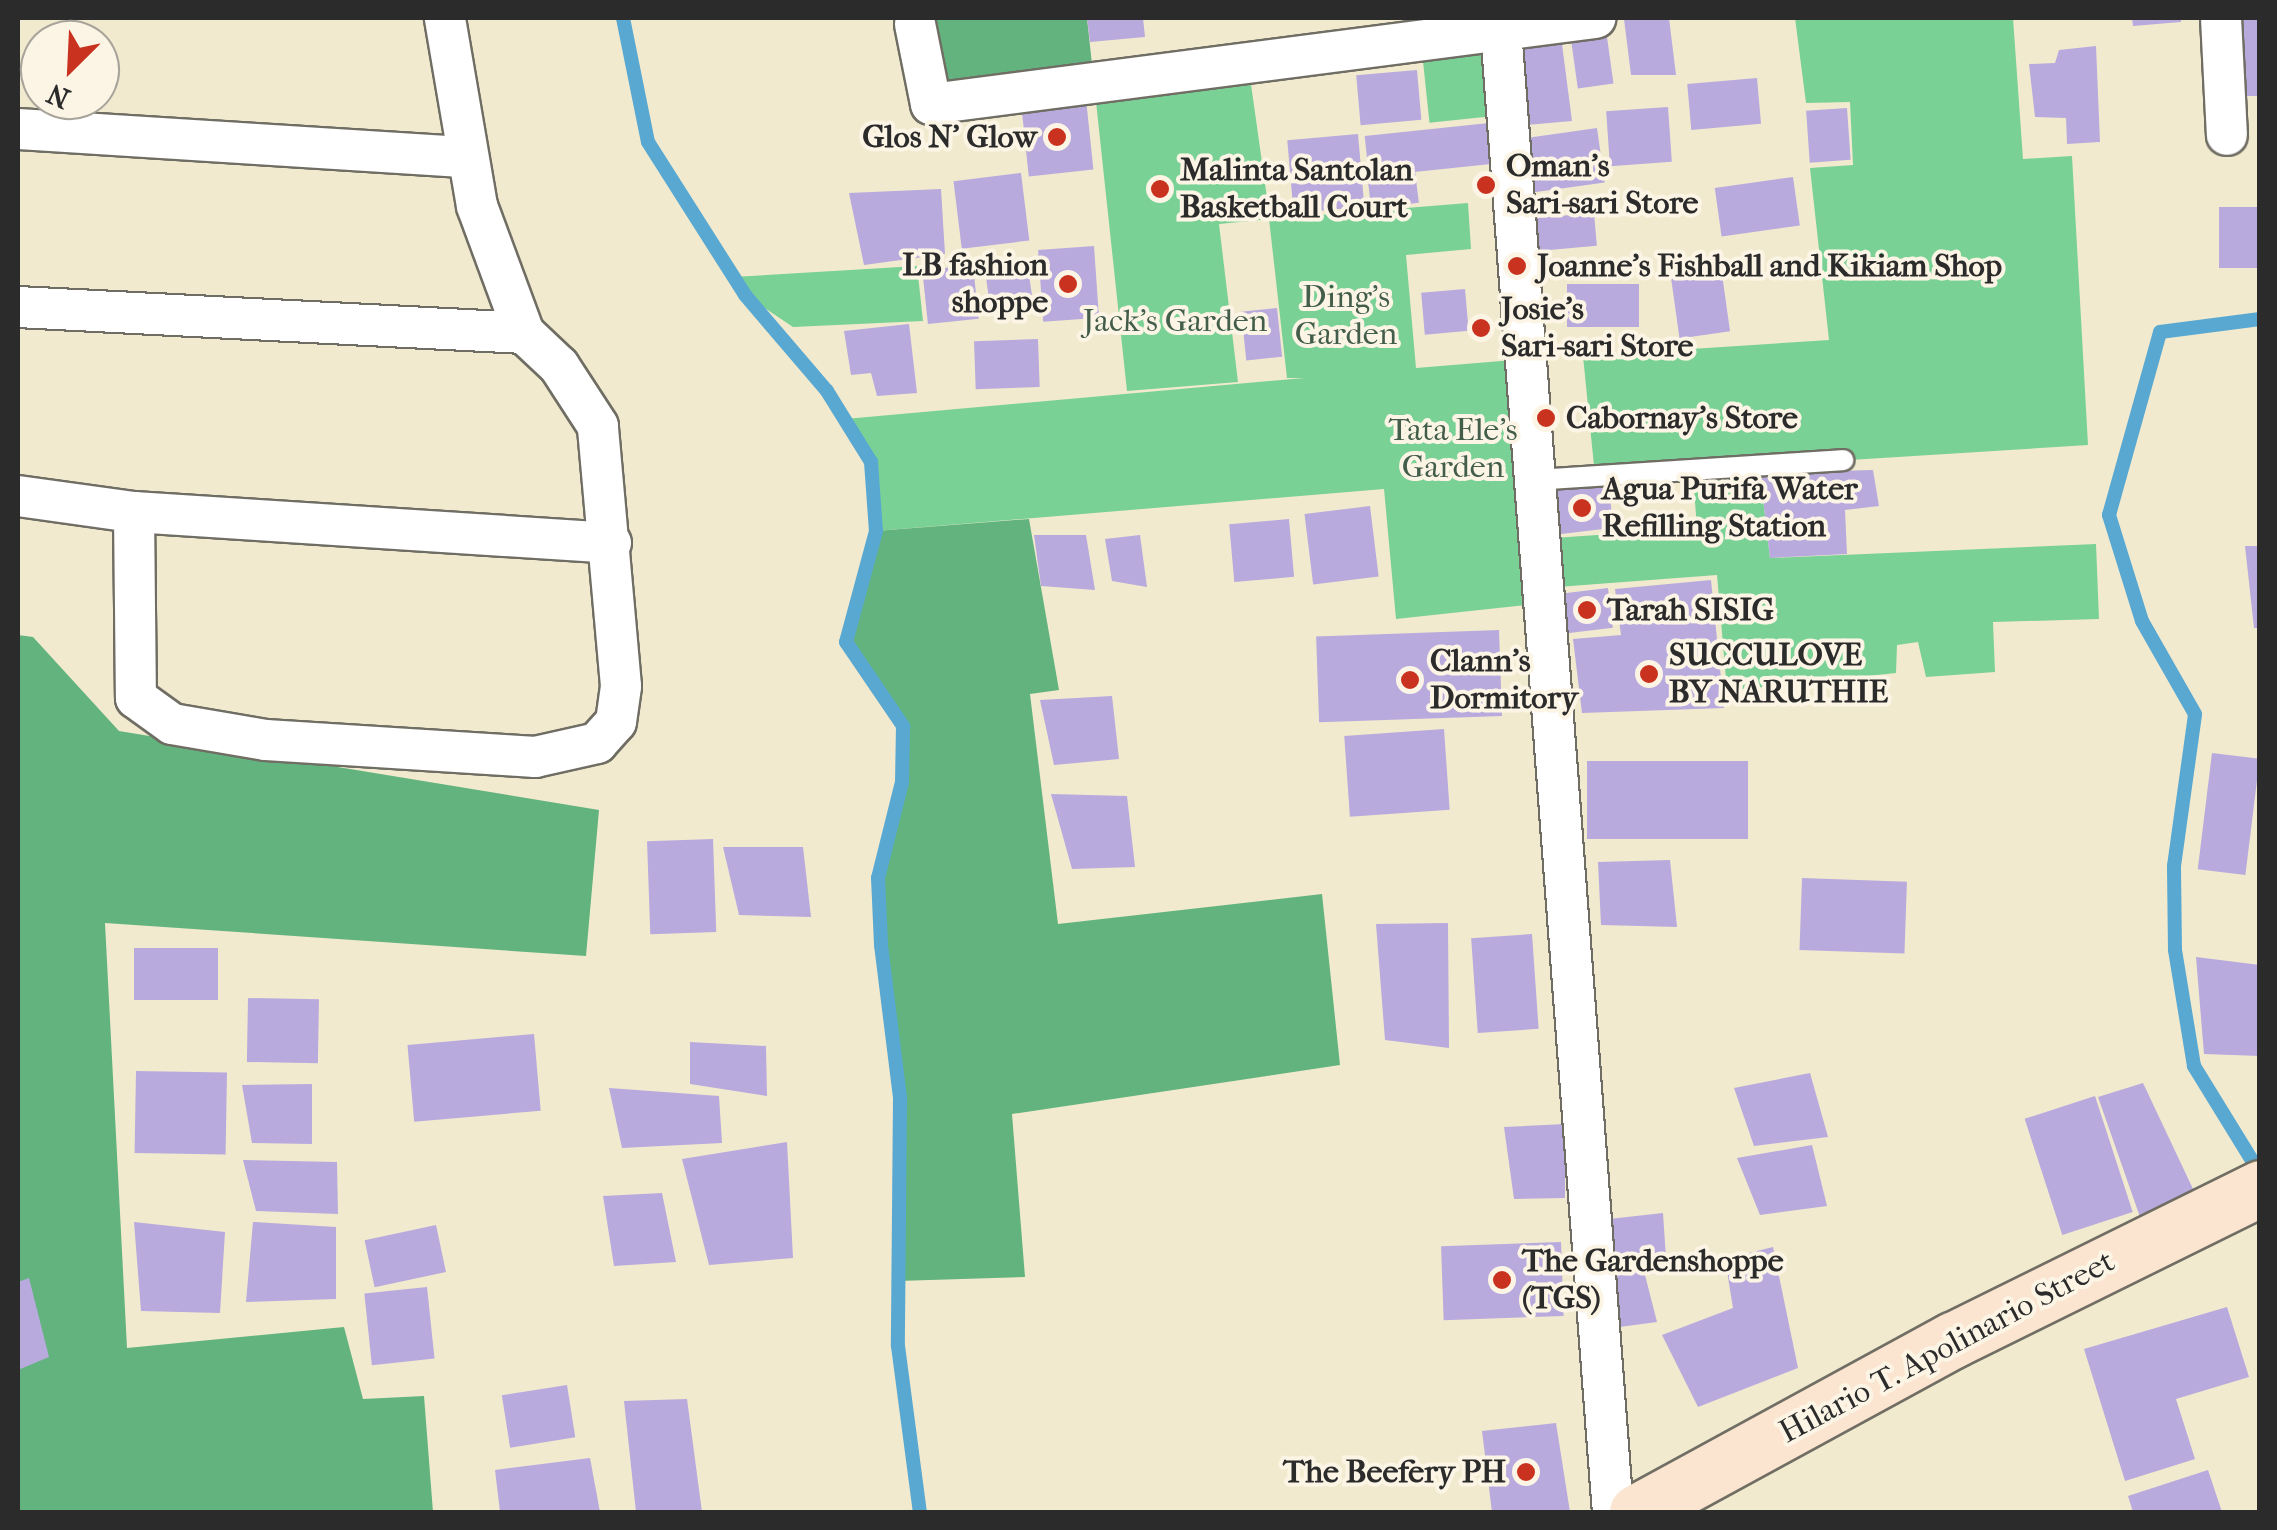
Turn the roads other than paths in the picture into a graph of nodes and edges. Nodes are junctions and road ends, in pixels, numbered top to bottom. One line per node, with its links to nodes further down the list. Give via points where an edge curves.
1 (445, 18): 8 (street)
2 (1595, 18): 5 (street)
3 (2222, 18): 7 (street)
4 (916, 24): 5 (street, via 931,104)
5 (1501, 30): 12 (street)
6 (18, 129): 8 (street)
7 (2226, 135)
8 (466, 157): 10 (street)
9 (18, 307): 10 (street)
10 (524, 334): 15 (street, via 560,366 598,426)
11 (1843, 460): 12 (lane)
12 (1535, 480): 17 (street)
13 (18, 496): 14 (street)
14 (134, 512): 15 (street); 15 (street, via 136,698 172,724 266,740 534,757 597,743 616,722 621,686)
15 (611, 544)
16 (2260, 1188): 18 (street, Hilario T. Apolinario Street, via 1953,1340)
17 (1613, 1512)
18 (1637, 1512)

